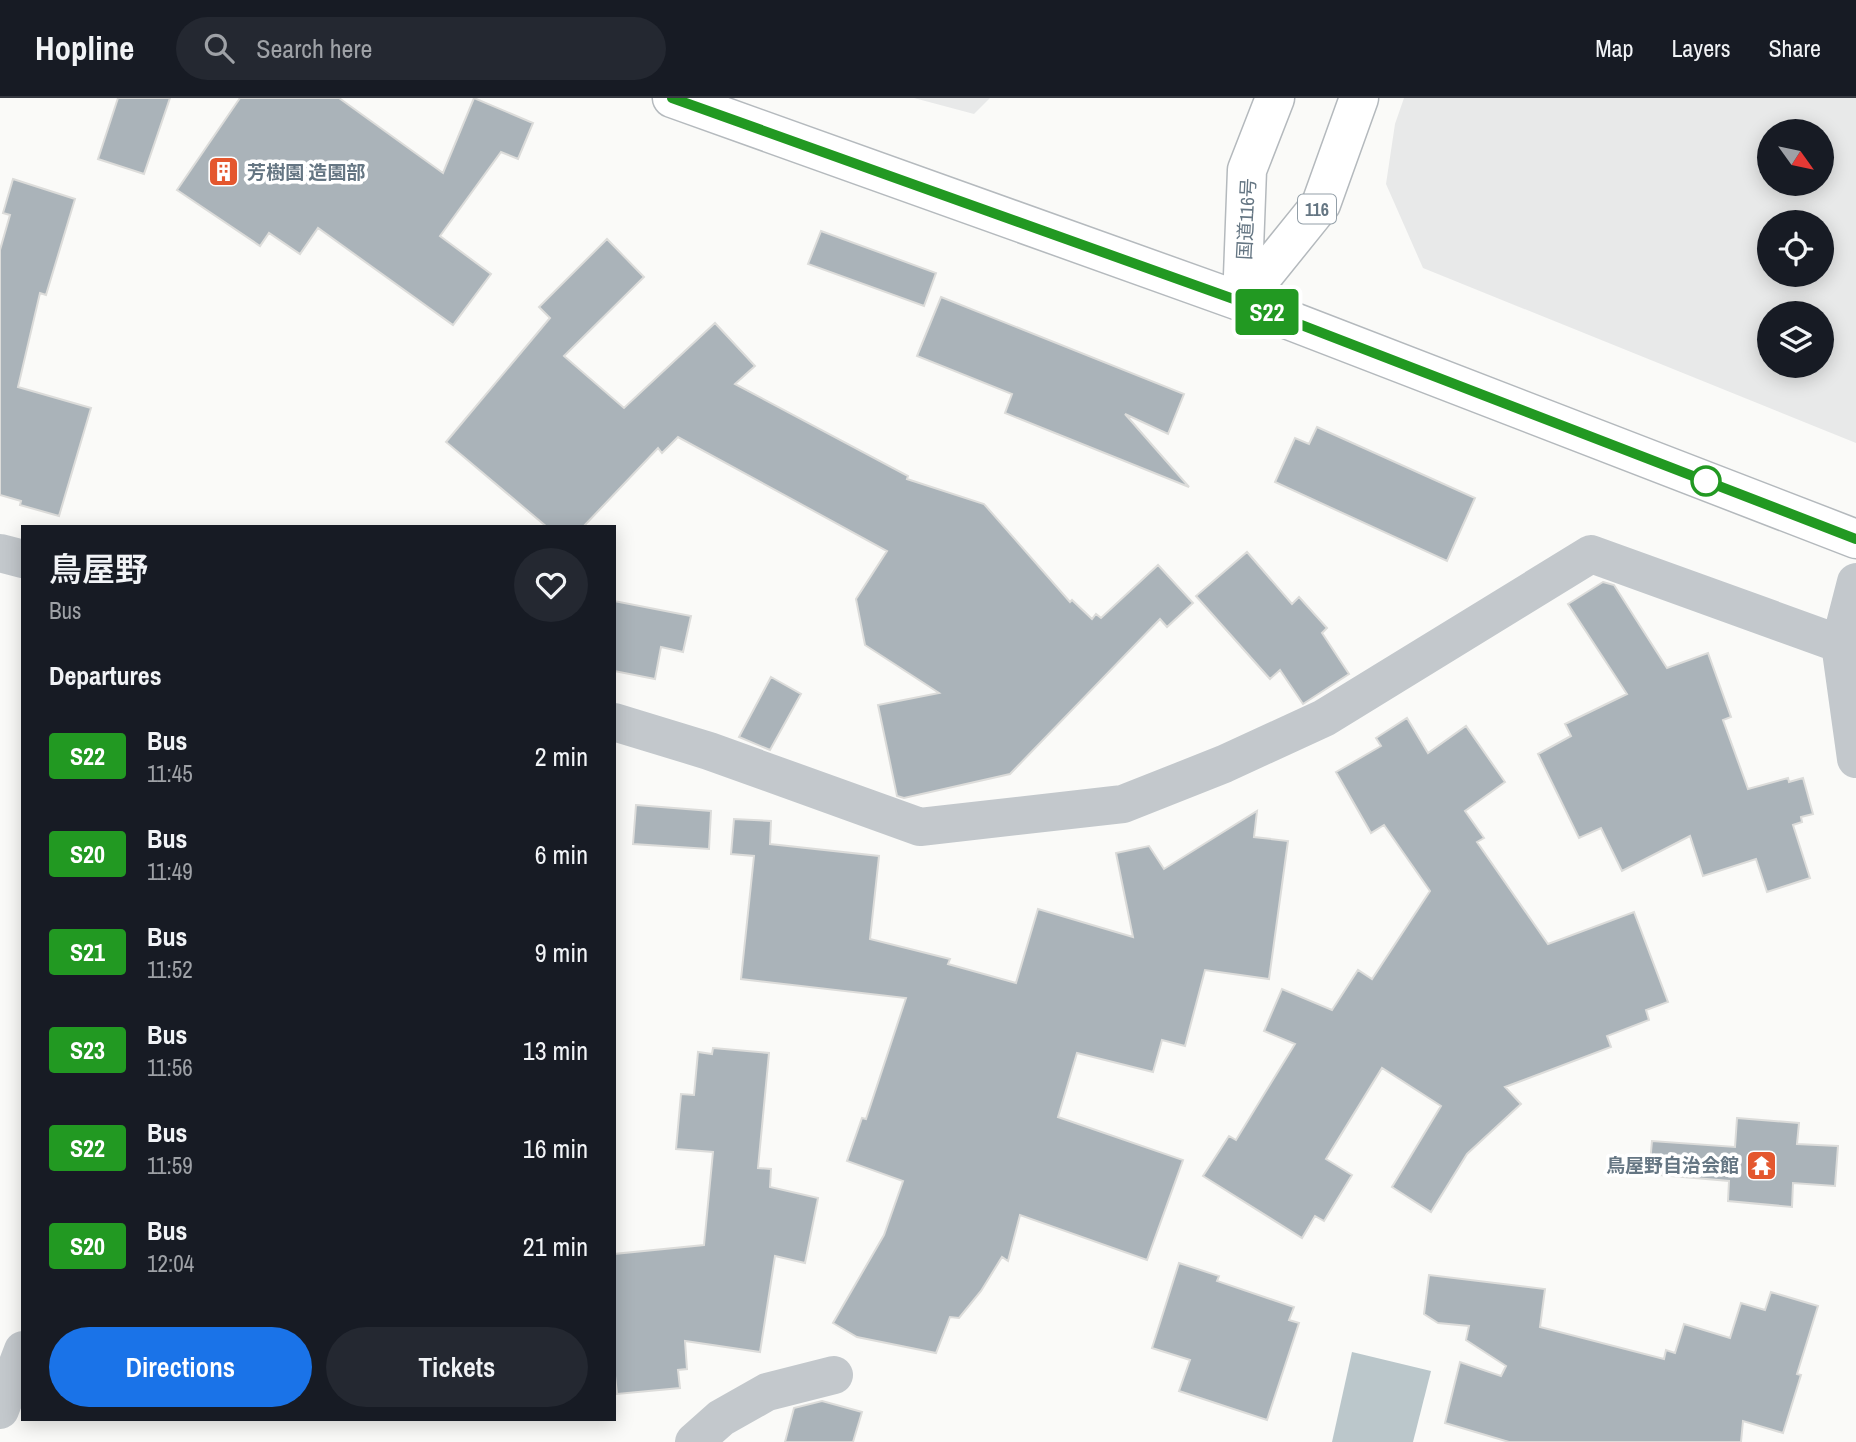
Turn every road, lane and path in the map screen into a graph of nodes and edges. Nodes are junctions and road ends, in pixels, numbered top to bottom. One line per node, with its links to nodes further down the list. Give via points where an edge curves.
1 (672, 98): 4 (main road)
2 (1275, 98): 4 (main road, 国道116号, via 1247,170)
3 (1359, 98): 4 (main road, 国道116号 / 116, via 1321,204)
4 (1242, 302): 5 (main road)
5 (1856, 539)
6 (0, 553): 7 (street)
7 (21, 558)
8 (1856, 582): 9 (street)
9 (1840, 644): 10 (street, via 1591,554 1324,718 1224,764 1124,804 920,827); 11 (street)
10 (616, 723)
11 (1856, 760)
12 (21, 1355): 14 (street)
13 (834, 1375): 15 (street, via 767,1392 721,1418)
14 (0, 1410)
15 (694, 1442)

